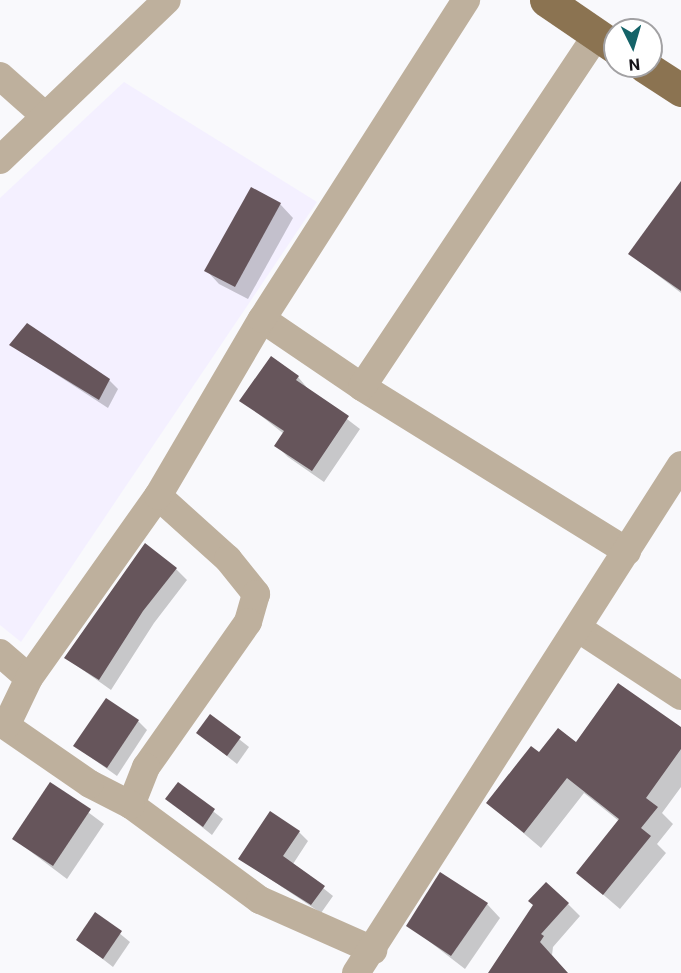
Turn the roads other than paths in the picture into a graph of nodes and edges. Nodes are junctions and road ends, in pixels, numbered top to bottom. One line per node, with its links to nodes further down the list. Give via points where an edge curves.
1 (167, 0): 9 (street)
2 (466, 0): 11 (street)
3 (546, 0): 4 (main road)
4 (603, 39)
5 (603, 45): 12 (street)
6 (0, 76): 9 (street)
7 (662, 78): 8 (main road)
8 (681, 90)
9 (45, 116): 10 (street)
10 (0, 160)
11 (262, 319): 12 (street); 14 (street)
12 (362, 387): 15 (street)
13 (681, 465): 15 (street)
14 (158, 496): 18 (street); 21 (street, via 228,559 256,594 248,622 146,767)
15 (627, 551): 16 (street)
16 (579, 629): 19 (street); 22 (street)
17 (0, 653): 18 (street)
18 (29, 678): 20 (street)
19 (681, 696)
20 (3, 730): 21 (street)
21 (131, 805): 22 (street, via 260,900)
22 (373, 950): 23 (street)
23 (356, 973)

